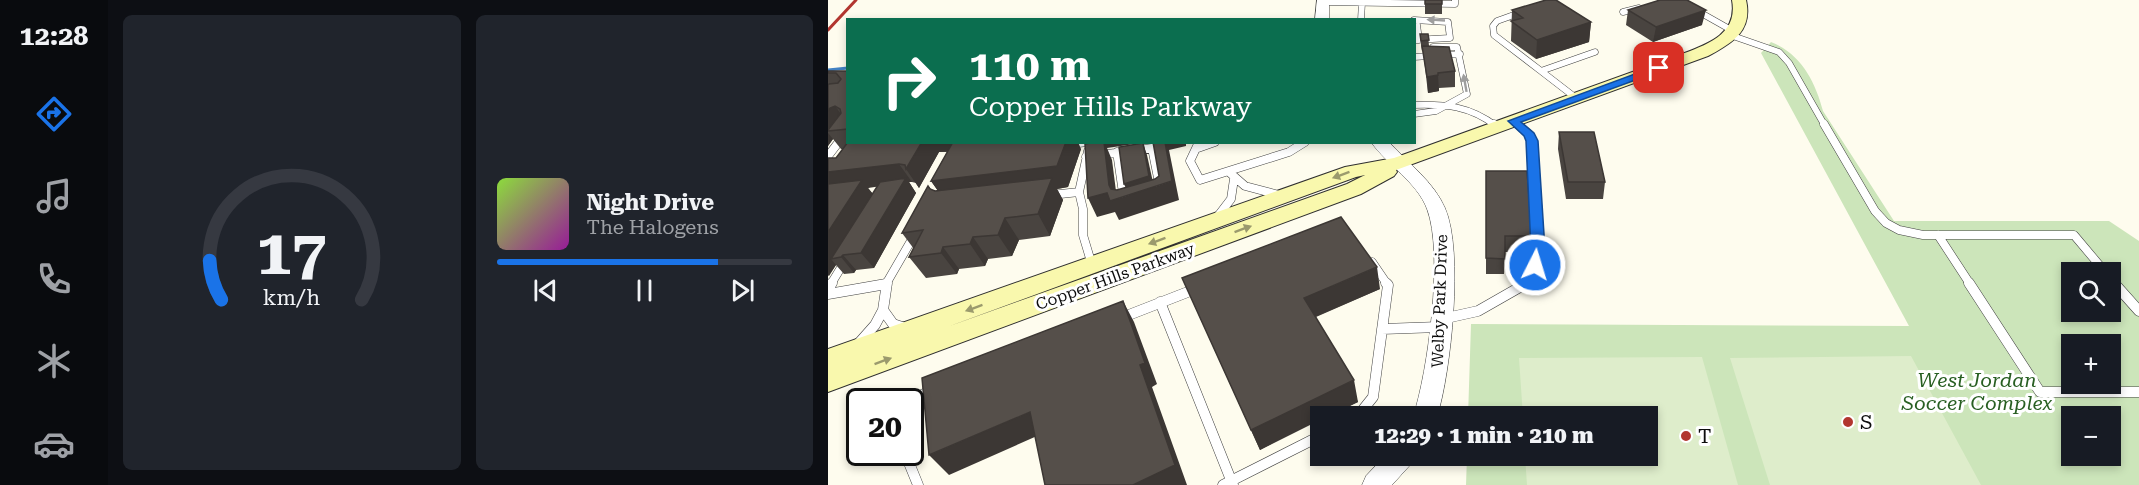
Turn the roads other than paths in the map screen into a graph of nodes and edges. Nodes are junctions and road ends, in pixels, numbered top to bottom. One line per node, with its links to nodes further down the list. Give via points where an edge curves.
1 (1455, 0): 6 (lane, via 1455,4)
2 (1678, 0): 13 (lane)
3 (1738, 0): 13 (main road, via 1743,12)
4 (1323, 1): 5 (lane); 10 (street)
5 (1360, 1): 6 (lane); 11 (lane)
6 (1404, 1)
7 (1643, 7): 9 (lane)
8 (1528, 10): 19 (lane, via 1497,21 1494,36)
9 (1623, 12)
10 (1322, 18)
11 (1361, 18)
12 (1416, 22): 14 (lane); 14 (lane, one-way to 12, via 1450,38 1448,22)
13 (1732, 33): 20 (main road, Copper Hills Parkway, via 1703,52); 44 (lane, via 1779,52 1789,63 1881,220 1904,232)
14 (1417, 40)
15 (1433, 47): 17 (lane, via 1455,46)
16 (1595, 52): 19 (lane)
17 (1460, 54): 18 (lane); 21 (lane, one-way to 17, via 1467,94)
18 (1416, 57)
19 (1541, 71): 20 (lane)
20 (1576, 98): 24 (main road, Copper Hills Parkway)
21 (1451, 103): 22 (lane); 23 (lane, via 1436,111); 24 (lane)
22 (1416, 104)
23 (1416, 114)
24 (1506, 124): 35 (main road, Copper Hills Parkway); 58 (lane, via 1530,135 1532,141 1538,250 1531,280 1482,310)
25 (846, 133): 33 (lane)
26 (1070, 144): 30 (lane)
27 (1089, 144): 34 (lane)
28 (1302, 144): 36 (lane)
29 (1381, 144): 35 (street, Welby Park Drive)
30 (1060, 145)
31 (1199, 145): 36 (lane, via 1190,161 1198,179)
32 (1117, 152): 34 (lane); 38 (lane, via 1152,148 1161,192); 41 (lane, via 1124,203)
33 (828, 156)
34 (1086, 157): 37 (lane)
35 (1398, 163): 39 (main road, Copper Hills Parkway, one-way to 39, via 1352,171); 58 (street, Welby Park Drive, via 1428,196 1442,225); 62 (main road, Copper Hills Parkway, one-way to 35, via 1354,189)
36 (1232, 176): 39 (lane, via 1260,192); 42 (lane, via 1231,199)
37 (1079, 192): 40 (lane); 48 (lane, via 1083,236)
38 (1151, 195)
39 (1284, 195): 42 (main road, Copper Hills Parkway)
40 (1043, 196)
41 (1133, 200)
42 (1212, 221): 48 (main road, Copper Hills Parkway, one-way to 48)
43 (918, 228): 49 (lane)
44 (1938, 235): 47 (lane, via 2074,235); 64 (lane, via 2040,392)
45 (852, 250): 51 (lane)
46 (1366, 254): 60 (lane, via 1388,285)
47 (2097, 262)
48 (1092, 266): 59 (main road, Copper Hills Parkway, one-way to 59)
49 (886, 284): 53 (lane); 55 (lane)
50 (1204, 285): 54 (lane)
51 (828, 289)
52 (2121, 291): 56 (lane)
53 (828, 294)
54 (1160, 302): 57 (lane); 71 (lane)
55 (883, 310): 59 (lane, via 893,324); 61 (lane, via 868,334)
56 (2139, 311)
57 (1106, 323)
58 (1440, 323): 60 (lane); 67 (street, Welby Park Drive, via 1434,393)
59 (914, 329): 61 (main road, Copper Hills Parkway)
60 (1383, 329): 66 (lane, via 1373,397)
61 (839, 356)
62 (828, 381)
63 (944, 386): 65 (lane)
64 (2139, 392)
65 (924, 395)
66 (1365, 406)
67 (1429, 406)
68 (1310, 441): 71 (lane)
69 (910, 466): 72 (lane)
70 (1393, 466): 73 (street)
71 (1229, 484)
72 (918, 485)
73 (1375, 485)

